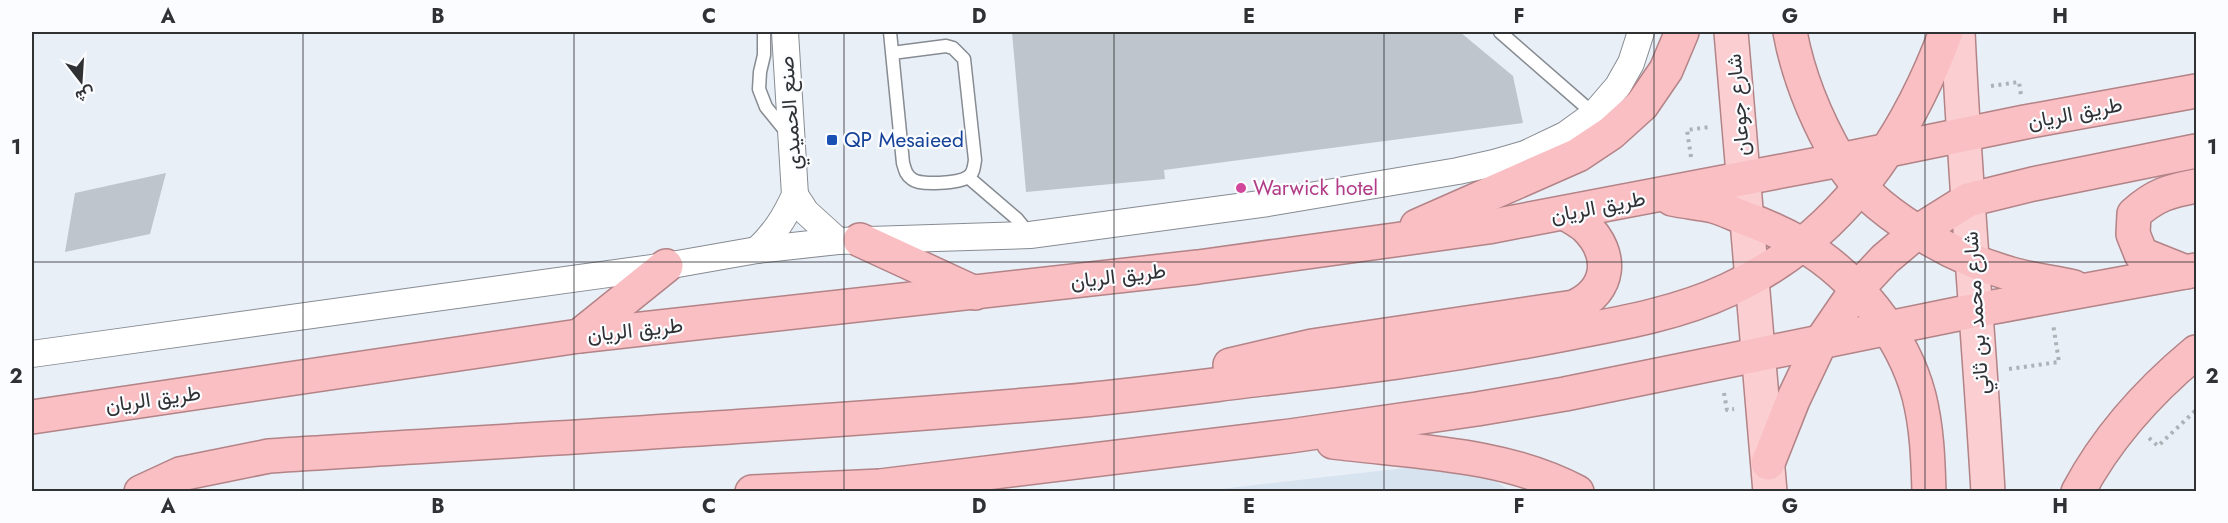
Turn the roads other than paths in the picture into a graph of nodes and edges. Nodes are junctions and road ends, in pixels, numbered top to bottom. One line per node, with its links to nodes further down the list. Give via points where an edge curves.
1 (764, 32): 15 (lane, via 759,89 766,107)
2 (785, 32): 15 (street, صنع الحميدي)
3 (890, 32): 11 (lane)
4 (1500, 32): 13 (lane)
5 (1641, 32): 13 (street, via 1618,86)
6 (1682, 32): 31 (highway, via 1666,70 1642,105 1611,133 1578,155)
7 (1731, 32): 20 (main road, شارع جوعان)
8 (1790, 32): 18 (highway, via 1810,100)
9 (1946, 32): 16 (highway, via 1918,97)
10 (1958, 32): 14 (main road)
11 (892, 53): 19 (lane, via 906,174 924,183); 19 (lane, via 946,46 964,59 975,160)
12 (2196, 91): 14 (highway, طريق الريان)
13 (1594, 114): 29 (street, via 1564,135 1526,153 1458,171 1268,203)
14 (1962, 135): 16 (highway, طريق الريان); 25 (main road, شارع محمد بن ثاني)
15 (792, 139): 23 (street, صنع الحميدي)
16 (1889, 150): 18 (highway, طريق الريان); 21 (highway)
17 (2196, 151): 25 (highway)
18 (1840, 160): 20 (highway, طريق الريان); 21 (highway)
19 (968, 177): 29 (lane)
20 (1744, 178): 24 (highway, طريق الريان); 27 (main road)
21 (1862, 186): 28 (highway); 32 (highway)
22 (2196, 186): 36 (highway, via 2149,201 2134,214 2133,234 2141,254)
23 (795, 195): 30 (street, صنع الحميدي, via 806,212); 33 (street, صنع الحميدي, via 773,235)
24 (1655, 196): 26 (highway, طريق الريان); 27 (highway, via 1714,206)
25 (1968, 200): 28 (highway); 34 (main road, شارع محمد بن ثاني)
26 (1565, 213): 31 (highway, طريق الريان); 48 (highway, via 1594,236 1605,262 1598,290 1574,308 1312,346)
27 (1748, 220): 32 (highway); 37 (main road)
28 (1917, 232): 34 (highway); 38 (highway)
29 (1030, 235): 30 (street)
30 (849, 241): 33 (street); 40 (highway)
31 (1377, 243): 40 (highway, طريق الريان)
32 (1802, 244): 37 (highway); 38 (highway)
33 (757, 250): 35 (street)
34 (1974, 261): 39 (highway, via 2012,274); 41 (main road, شارع محمد بن ثاني)
35 (666, 266): 43 (highway); 47 (street)
36 (2192, 271): 39 (highway)
37 (1752, 277): 46 (main road); 48 (highway, via 1700,302 1520,343 1339,371)
38 (1857, 289): 42 (highway); 44 (highway)
39 (2086, 290): 41 (highway)
40 (975, 293): 43 (highway, طريق الريان)
41 (1977, 310): 42 (highway); 57 (main road, شارع محمد بن ثاني)
42 (1888, 329): 44 (highway); 56 (highway, via 1907,363 1918,394 1928,442)
43 (579, 336): 49 (highway, طريق الريان)
44 (1820, 343): 46 (highway); 51 (highway, via 1793,400)
45 (2196, 352): 58 (highway, via 2127,419)
46 (1759, 353): 50 (highway, via 1521,402); 51 (main road)
47 (32, 354)
48 (1067, 401): 53 (highway, via 893,416 268,456 180,474)
49 (32, 417)
50 (1290, 436): 52 (highway); 55 (highway, via 1498,462 1552,478)
51 (1769, 477)
52 (874, 489): 54 (highway)
53 (141, 492)
54 (752, 492)
55 (1577, 492)
56 (1929, 492)
57 (1988, 492)
58 (2078, 492)

